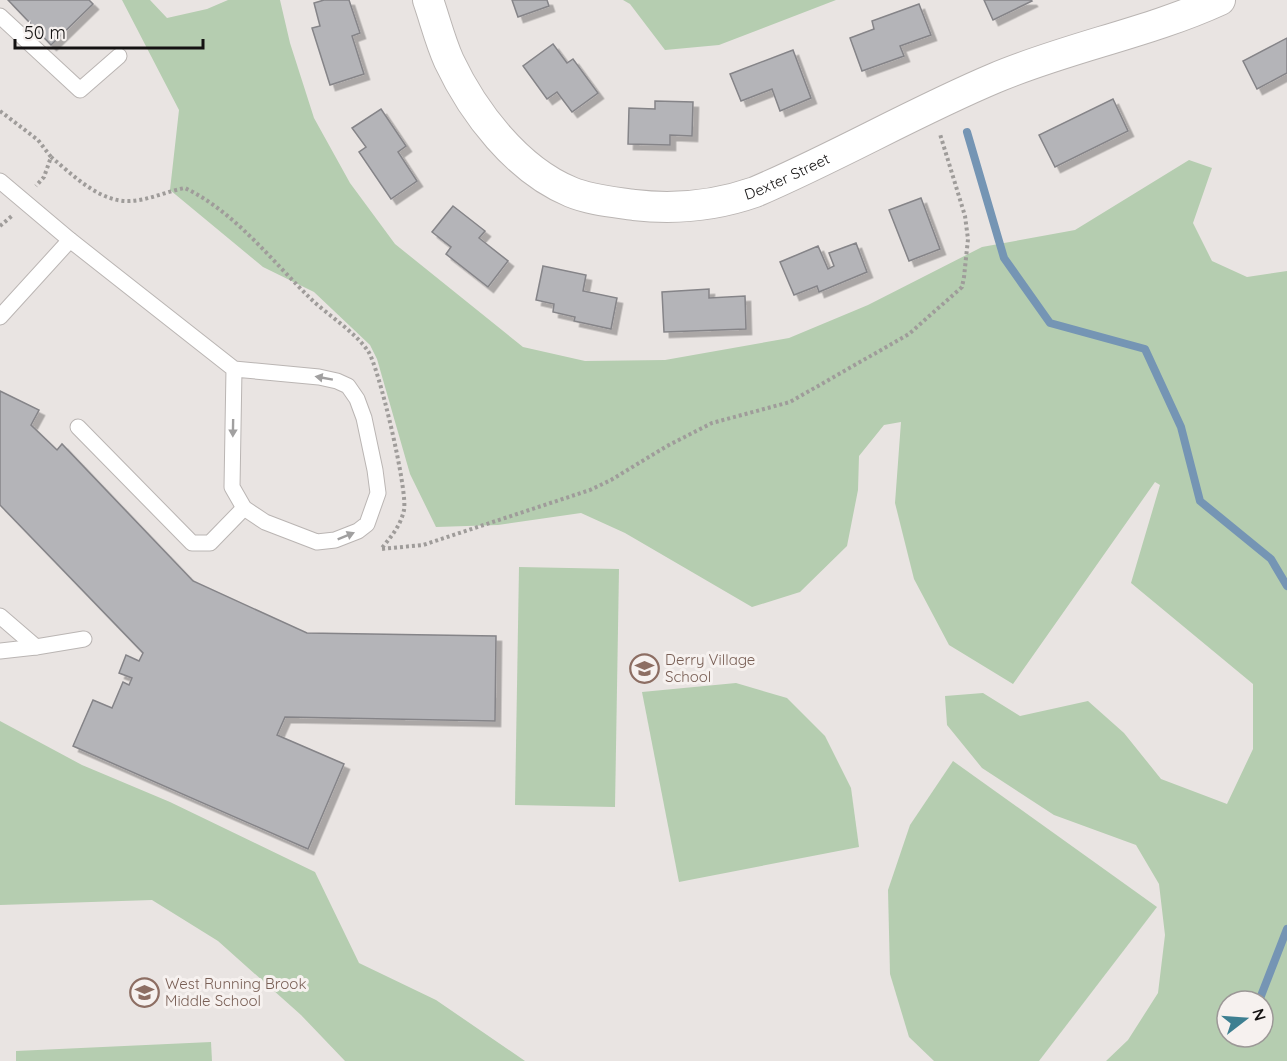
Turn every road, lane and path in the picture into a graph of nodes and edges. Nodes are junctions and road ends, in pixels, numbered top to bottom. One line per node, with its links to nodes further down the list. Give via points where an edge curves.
1 (428, 0): 5 (street, Dexter Street, via 448,59 476,109 537,172 562,188 589,197 686,208 723,202 779,182)
2 (1220, 0): 5 (street, Dexter Street, via 994,78)
3 (0, 16): 4 (lane, via 80,90)
4 (120, 56)
5 (932, 109): 7 (path, via 965,216 968,239 962,287 927,322 790,402 712,423 611,480 406,548 381,549 402,519 405,490 374,363 361,343 201,195 186,188 118,201 88,187)
6 (0, 111): 7 (path, via 38,140)
7 (51, 157): 9 (path, via 44,177)
8 (0, 181): 9 (lane)
9 (24, 202): 10 (path); 11 (lane)
10 (0, 226)
11 (70, 240): 12 (lane); 13 (lane)
12 (0, 317)
13 (234, 369): 15 (lane, one-way to 15, via 232,487); 15 (lane, one-way to 13, via 265,522 317,542 334,540 367,524 378,493 364,418 348,386 319,377)
14 (78, 428): 15 (lane, via 192,543 210,543)
15 (244, 508)
16 (0, 616): 18 (lane)
17 (84, 639): 18 (lane)
18 (36, 647): 19 (lane)
19 (0, 651)

